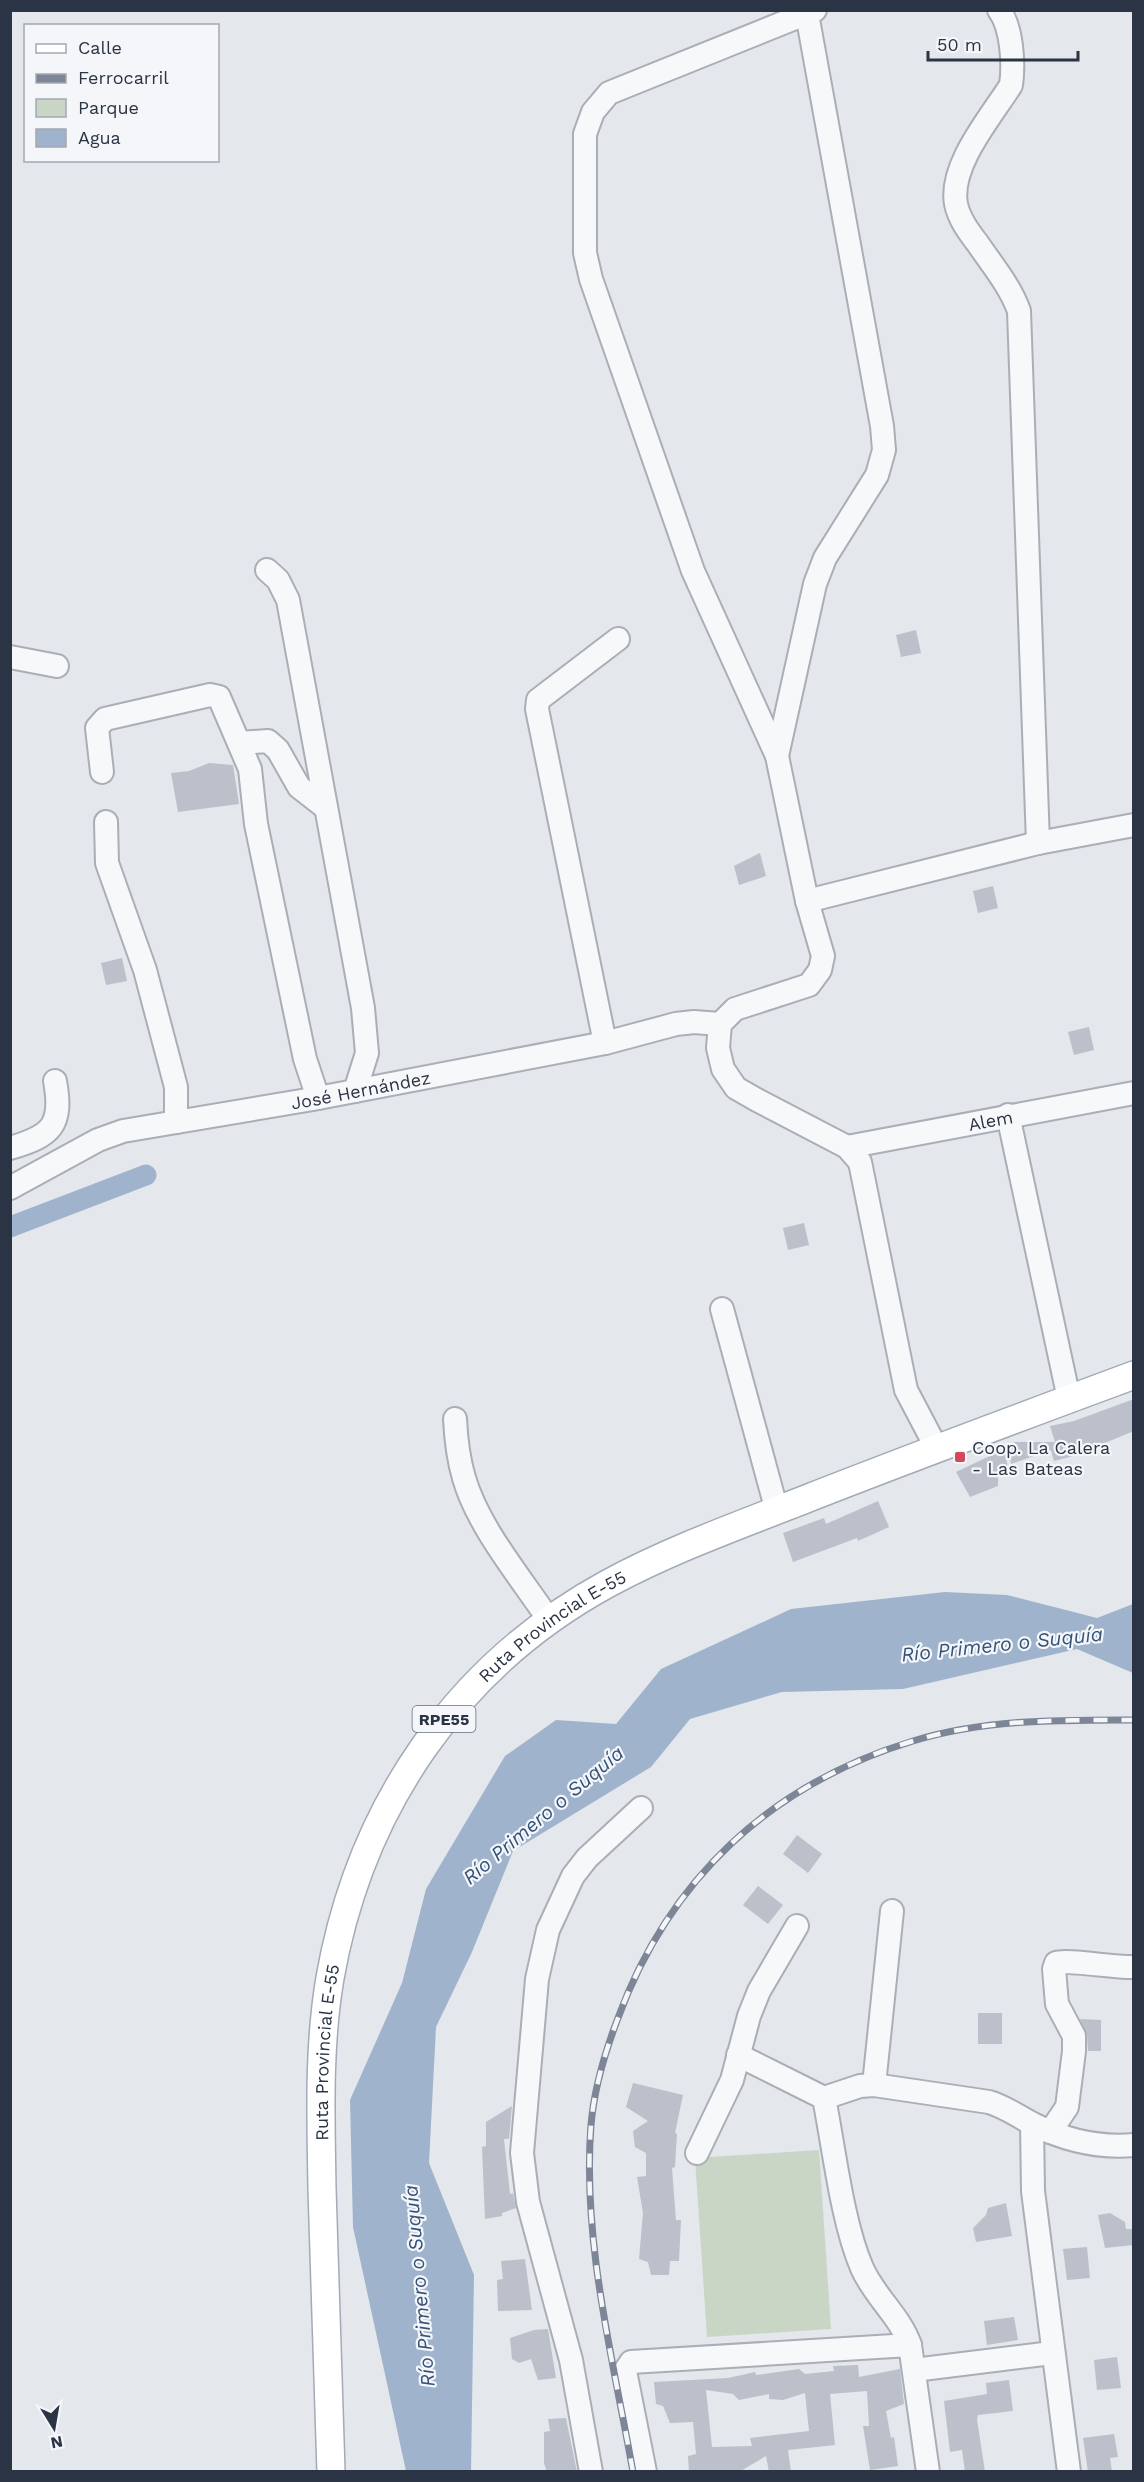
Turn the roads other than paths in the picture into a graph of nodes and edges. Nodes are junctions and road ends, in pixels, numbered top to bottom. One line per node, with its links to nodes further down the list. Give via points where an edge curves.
1 (999, 10): 13 (street, via 1005,22 1011,85 960,166 955,184 956,205 964,225 1012,294 1019,311)
2 (811, 12): 8 (street, via 884,450 877,475 818,575); 8 (street, via 609,93 593,112 585,134 584,153 585,253 600,309 693,571)
3 (267, 570): 10 (street, via 278,580 288,600)
4 (618, 639): 16 (street, via 538,700 537,710)
5 (10, 657): 6 (street)
6 (57, 666)
7 (239, 742): 9 (street, via 219,697 210,695 105,719 97,728); 10 (street, via 268,741 278,750 299,787); 20 (street, via 250,769 256,824 305,1059)
8 (777, 756): 14 (street)
9 (102, 772)
10 (326, 808): 18 (street, via 367,1033 367,1053)
11 (106, 822): 22 (street, via 107,863 145,970 176,1087)
12 (1134, 825): 13 (street)
13 (1038, 843): 14 (street)
14 (807, 901): 15 (street, via 823,956 820,970 809,985 735,1009)
15 (720, 1024): 16 (street, José Hernández, via 676,1024); 23 (street, via 718,1048 723,1069 736,1088)
16 (605, 1043): 18 (street, José Hernández)
17 (55, 1081): 24 (street, via 59,1100 55,1122 47,1133)
18 (355, 1091): 20 (street, José Hernández)
19 (1134, 1093): 21 (street, Alem)
20 (318, 1098): 22 (street, José Hernández)
21 (1008, 1116): 23 (street, Alem); 28 (street)
22 (176, 1122): 25 (street, José Hernández, via 123,1131 98,1140)
23 (847, 1147): 30 (street, via 860,1162 906,1390)
24 (10, 1148)
25 (10, 1188)
26 (722, 1309): 31 (street)
27 (1134, 1375): 28 (main road, Ruta Provincial E-55 / RPE55)
28 (1069, 1399): 30 (main road, Ruta Provincial E-55 / RPE55)
29 (454, 1419): 32 (street, via 464,1480 482,1518)
30 (937, 1449): 31 (main road, Ruta Provincial E-55 / RPE55)
31 (777, 1511): 32 (main road, Ruta Provincial E-55 / RPE55, via 645,1565)
32 (549, 1620): 46 (main road, Ruta Provincial E-55 / RPE55, via 474,1685 409,1767 374,1832 338,1944 325,2016 320,2093)
33 (641, 1808): 47 (street, via 573,1876 548,1930 537,1979 522,2153 528,2202 571,2360)
34 (892, 1911): 38 (street)
35 (797, 1926): 37 (street, via 759,1991)
36 (1134, 1967): 40 (street, via 1063,1960 1056,1963 1053,1969 1057,2004 1074,2036 1074,2051 1067,2107)
37 (738, 2055): 39 (street); 42 (street, via 732,2080)
38 (874, 2085): 39 (street); 40 (street, via 989,2102)
39 (824, 2098): 43 (street, via 859,2260 869,2281 903,2326)
40 (1041, 2128): 41 (street, via 1100,2145); 44 (street, via 1033,2191)
41 (1134, 2145)
42 (697, 2153)
43 (910, 2345): 45 (street); 48 (street, via 632,2362 625,2371)
44 (1052, 2353): 45 (street); 50 (street)
45 (914, 2370): 49 (street)
46 (331, 2472)
47 (591, 2472)
48 (645, 2472)
49 (928, 2472)
50 (1069, 2472)

